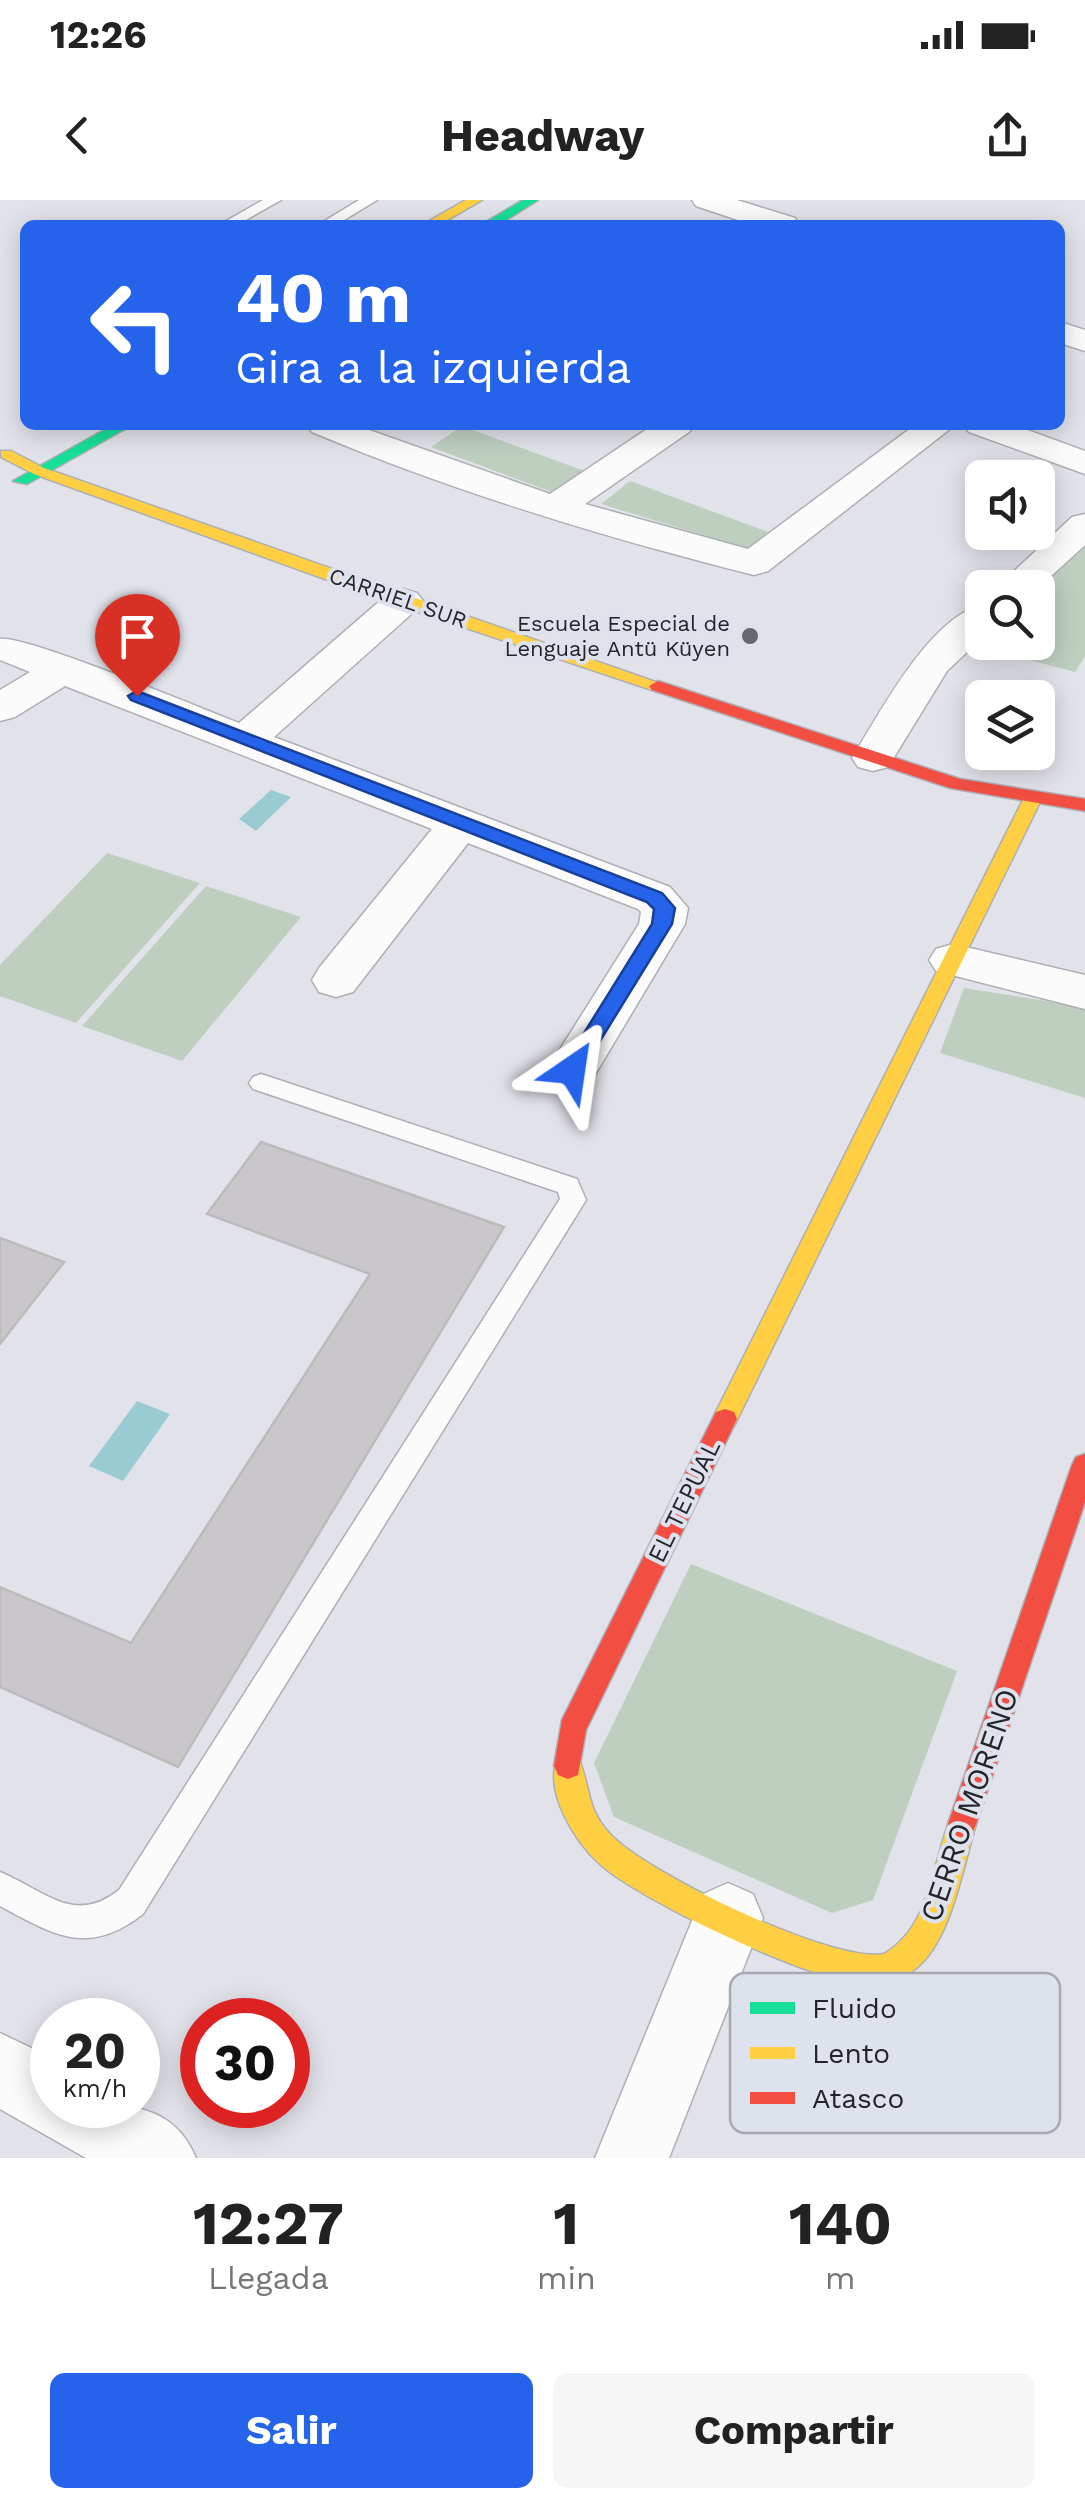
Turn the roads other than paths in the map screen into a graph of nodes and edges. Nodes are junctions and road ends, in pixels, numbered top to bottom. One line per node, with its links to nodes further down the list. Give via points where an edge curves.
1 (274, 200): 7 (lane)
2 (370, 200): 8 (lane)
3 (476, 200): 9 (street)
4 (532, 200): 10 (street)
5 (693, 202): 6 (street); 11 (street)
6 (783, 219)
7 (236, 220)
8 (334, 220)
9 (439, 220)
10 (497, 220)
11 (731, 220)
12 (115, 430): 22 (street)
13 (335, 430): 19 (street)
14 (406, 430): 19 (street)
15 (671, 430): 24 (street)
16 (930, 430): 24 (street, via 754,562)
17 (995, 430): 21 (street)
18 (36, 438): 20 (street)
19 (376, 448): 24 (street)
20 (3, 463): 22 (street, CARRIEL SUR)
21 (1085, 463)
22 (39, 470): 23 (street); 27 (street, CARRIEL SUR)
23 (0, 492)
24 (554, 508)
25 (1085, 525): 26 (street)
26 (1036, 570)
27 (403, 601): 32 (street); 33 (street, CARRIEL SUR)
28 (965, 633): 33 (street, via 931,664)
29 (8, 649): 30 (street)
30 (64, 668): 31 (street); 32 (street)
31 (0, 708)
32 (247, 738): 36 (street)
33 (872, 758): 34 (street, CARRIEL SUR)
34 (1033, 798): 35 (street, CARRIEL SUR); 37 (street, EL TEPUAL)
35 (1085, 805)
36 (460, 822): 38 (street); 40 (street, via 634,887 664,908 662,924)
37 (952, 960): 39 (street); 44 (street, EL TEPUAL, via 567,1748 574,1803 604,1850)
38 (336, 980)
39 (1085, 992)
40 (572, 1070)
41 (260, 1083): 43 (lane, via 568,1186 573,1200 131,1902 113,1920 90,1925 65,1921)
42 (1085, 1465): 44 (street, CERRO MORENO, via 922,1942 891,1968 849,1969)
43 (0, 1888)
44 (728, 1918): 49 (street)
45 (0, 2069): 46 (street)
46 (30, 2086)
47 (105, 2128): 48 (street)
48 (159, 2158)
49 (632, 2158)

